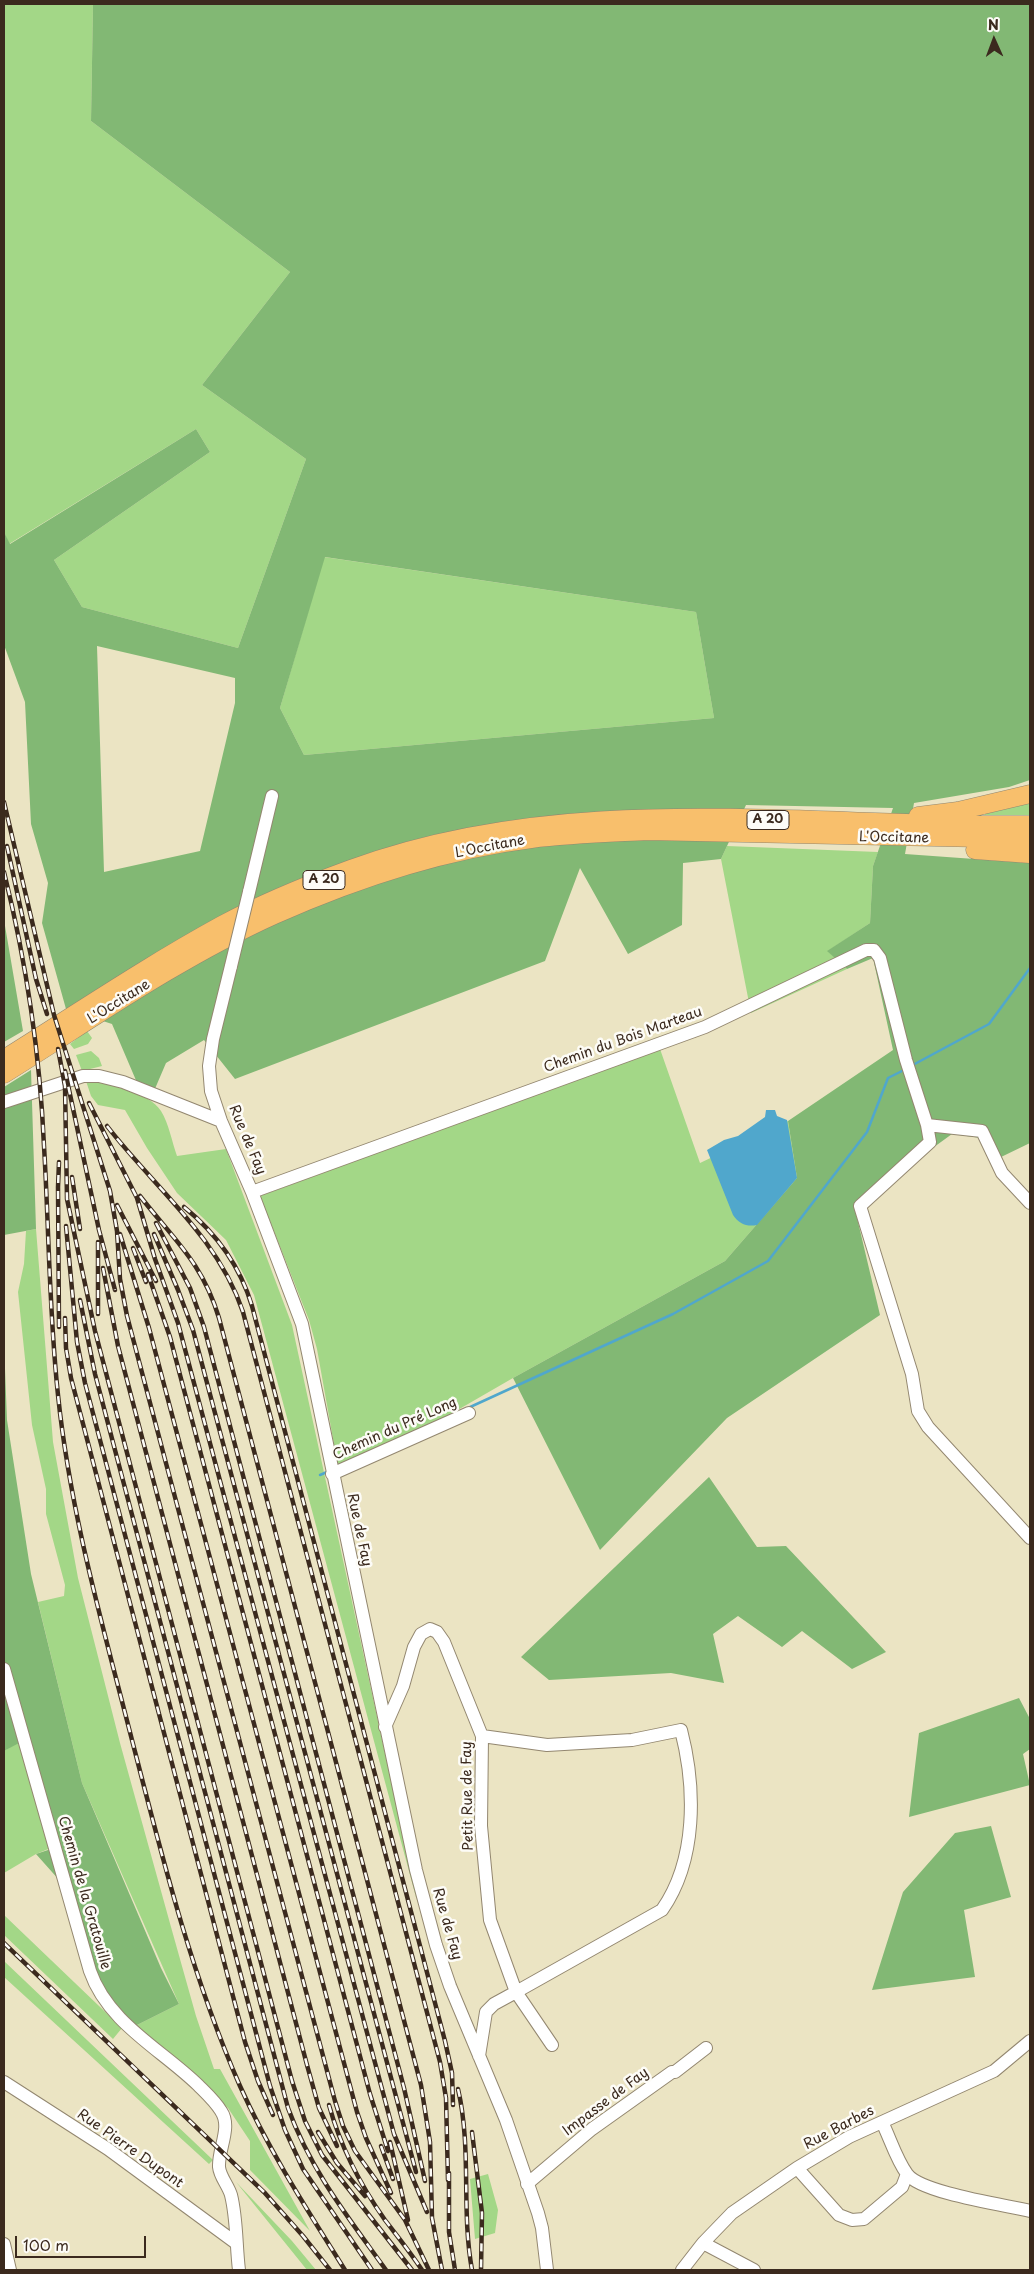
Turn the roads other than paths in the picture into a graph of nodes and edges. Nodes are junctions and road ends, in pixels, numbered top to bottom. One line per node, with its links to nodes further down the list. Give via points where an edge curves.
1 (1030, 794): 3 (highway, via 958,811)
2 (272, 796): 11 (street, Rue de Fay, bridge, via 213,1039 209,1066)
3 (852, 822): 4 (highway, L'Occitane / A 20); 8 (highway, L'Occitane / A 20, via 684,817 600,820 489,833 424,847 352,868 223,925)
4 (1030, 825)
5 (886, 838): 6 (highway, L'Occitane / A 20); 7 (highway, via 912,845); 9 (highway, L'Occitane / A 20, via 589,833 476,849 389,871 274,915 222,941)
6 (1030, 839)
7 (1030, 854)
8 (4, 1058)
9 (4, 1074)
10 (4, 1102): 11 (street, via 83,1076 99,1076)
11 (221, 1120): 13 (street, Rue de Fay)
12 (927, 1125): 13 (street, Chemin du Bois Marteau, via 906,1060 880,958 870,949 705,1027); 14 (street, via 982,1131 1002,1173); 17 (street, via 930,1142 860,1206 912,1374 918,1411 928,1427)
13 (252, 1192): 16 (street, Rue de Fay, via 302,1324)
14 (1030, 1203)
15 (469, 1413): 16 (street, Chemin du Pré Long)
16 (332, 1474): 19 (street, Rue de Fay)
17 (1030, 1538)
18 (4, 1669): 32 (street, Chemin de la Gratouille, via 93,1978 113,2012 178,2065 221,2110 225,2123 219,2165 231,2194)
19 (385, 1727): 20 (street, Petit Rue de Fay, via 403,1686 414,1647 421,1634 430,1629 437,1632 444,1642); 25 (street, Rue de Fay, via 436,1945)
20 (482, 1736): 21 (street, Petit Rue de Fay, via 482,1826 490,1920); 21 (street, via 547,1745 632,1740 681,1730 688,1757 690,1825 684,1865 674,1893 662,1910)
21 (516, 1992): 23 (street, Petit Rue de Fay); 25 (street, via 486,2012)
22 (1030, 2041): 27 (street, Rue Barbes, via 994,2071)
23 (552, 2045)
24 (706, 2048): 30 (street, Impasse de Fay, via 592,2129)
25 (479, 2056): 30 (street, Rue de Fay, via 506,2120)
26 (4, 2082): 32 (street, Rue Pierre Dupont, via 108,2149)
27 (882, 2122): 28 (street, Rue Barbes, via 849,2137); 29 (street)
28 (797, 2168): 29 (street, via 839,2215 852,2220 864,2219 902,2187); 33 (street, Rue Barbes, via 732,2213)
29 (907, 2174): 31 (street, via 932,2189)
30 (527, 2184): 37 (street, Rue de Fay, via 542,2228)
31 (1030, 2211)
32 (236, 2243): 36 (street, Chemin de la Gratouille)
33 (703, 2243): 38 (street, Rue Barbes); 39 (street)
34 (4, 2244): 35 (street)
35 (10, 2270)
36 (239, 2270)
37 (547, 2270)
38 (682, 2270)
39 (754, 2270)

